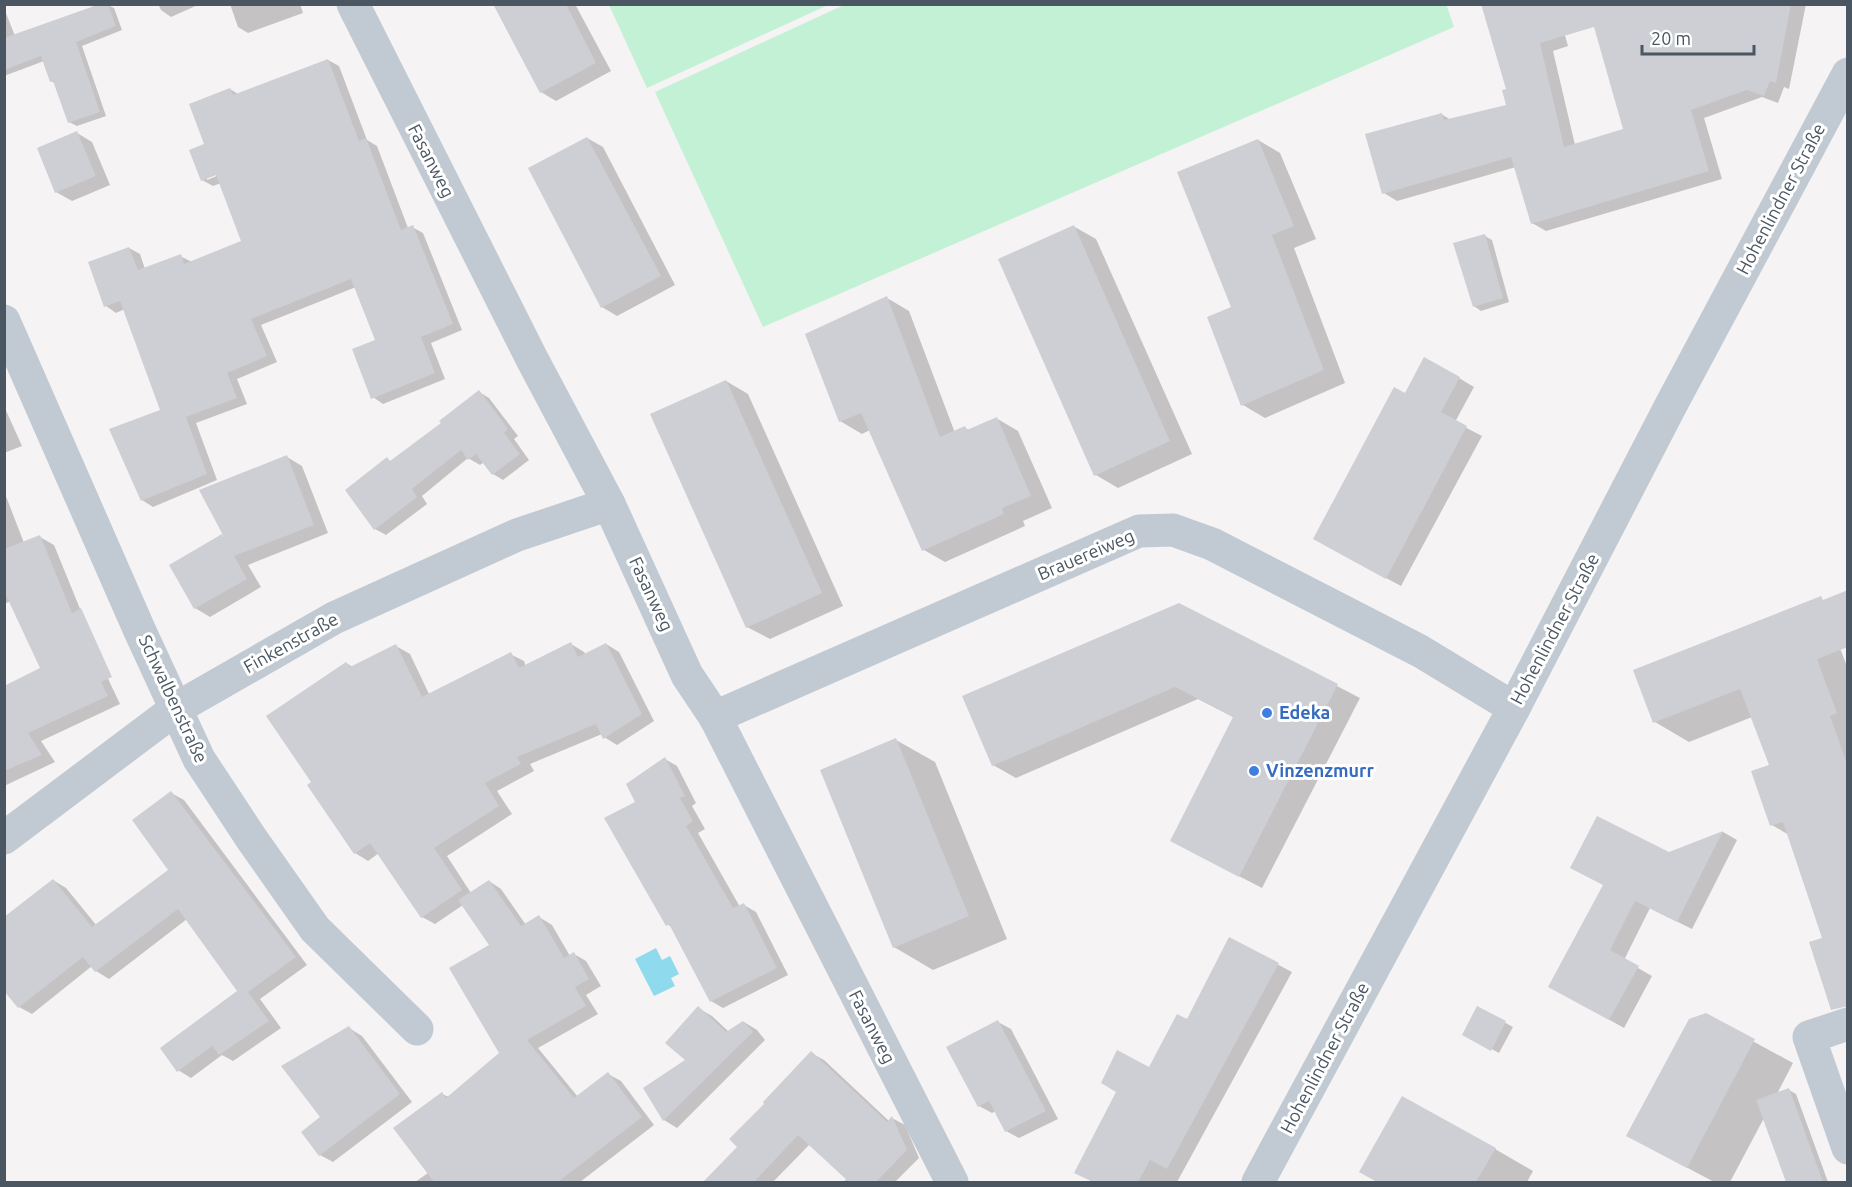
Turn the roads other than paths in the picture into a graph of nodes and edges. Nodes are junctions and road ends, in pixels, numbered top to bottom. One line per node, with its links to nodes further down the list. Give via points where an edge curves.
1 (353, 4): 4 (street, Fasanweg)
2 (1848, 74): 6 (street, Hohenlindner Straße)
3 (4, 321): 5 (street, Schwalbenstraße)
4 (609, 504): 5 (street, Finkenstraße, via 517,535 334,618); 7 (street, Fasanweg, via 687,675)
5 (177, 708): 8 (street, Finkenstraße); 10 (street, Schwalbenstraße, via 199,759 315,929)
6 (1514, 708): 7 (street, Brauereiweg, via 1409,646 1212,544 1173,530 1139,531); 13 (street, Hohenlindner Straße)
7 (715, 717): 12 (street, Fasanweg)
8 (4, 838)
9 (1848, 1024): 11 (street, via 1809,1037)
10 (417, 1029)
11 (1848, 1148)
12 (952, 1182)
13 (1258, 1182)

